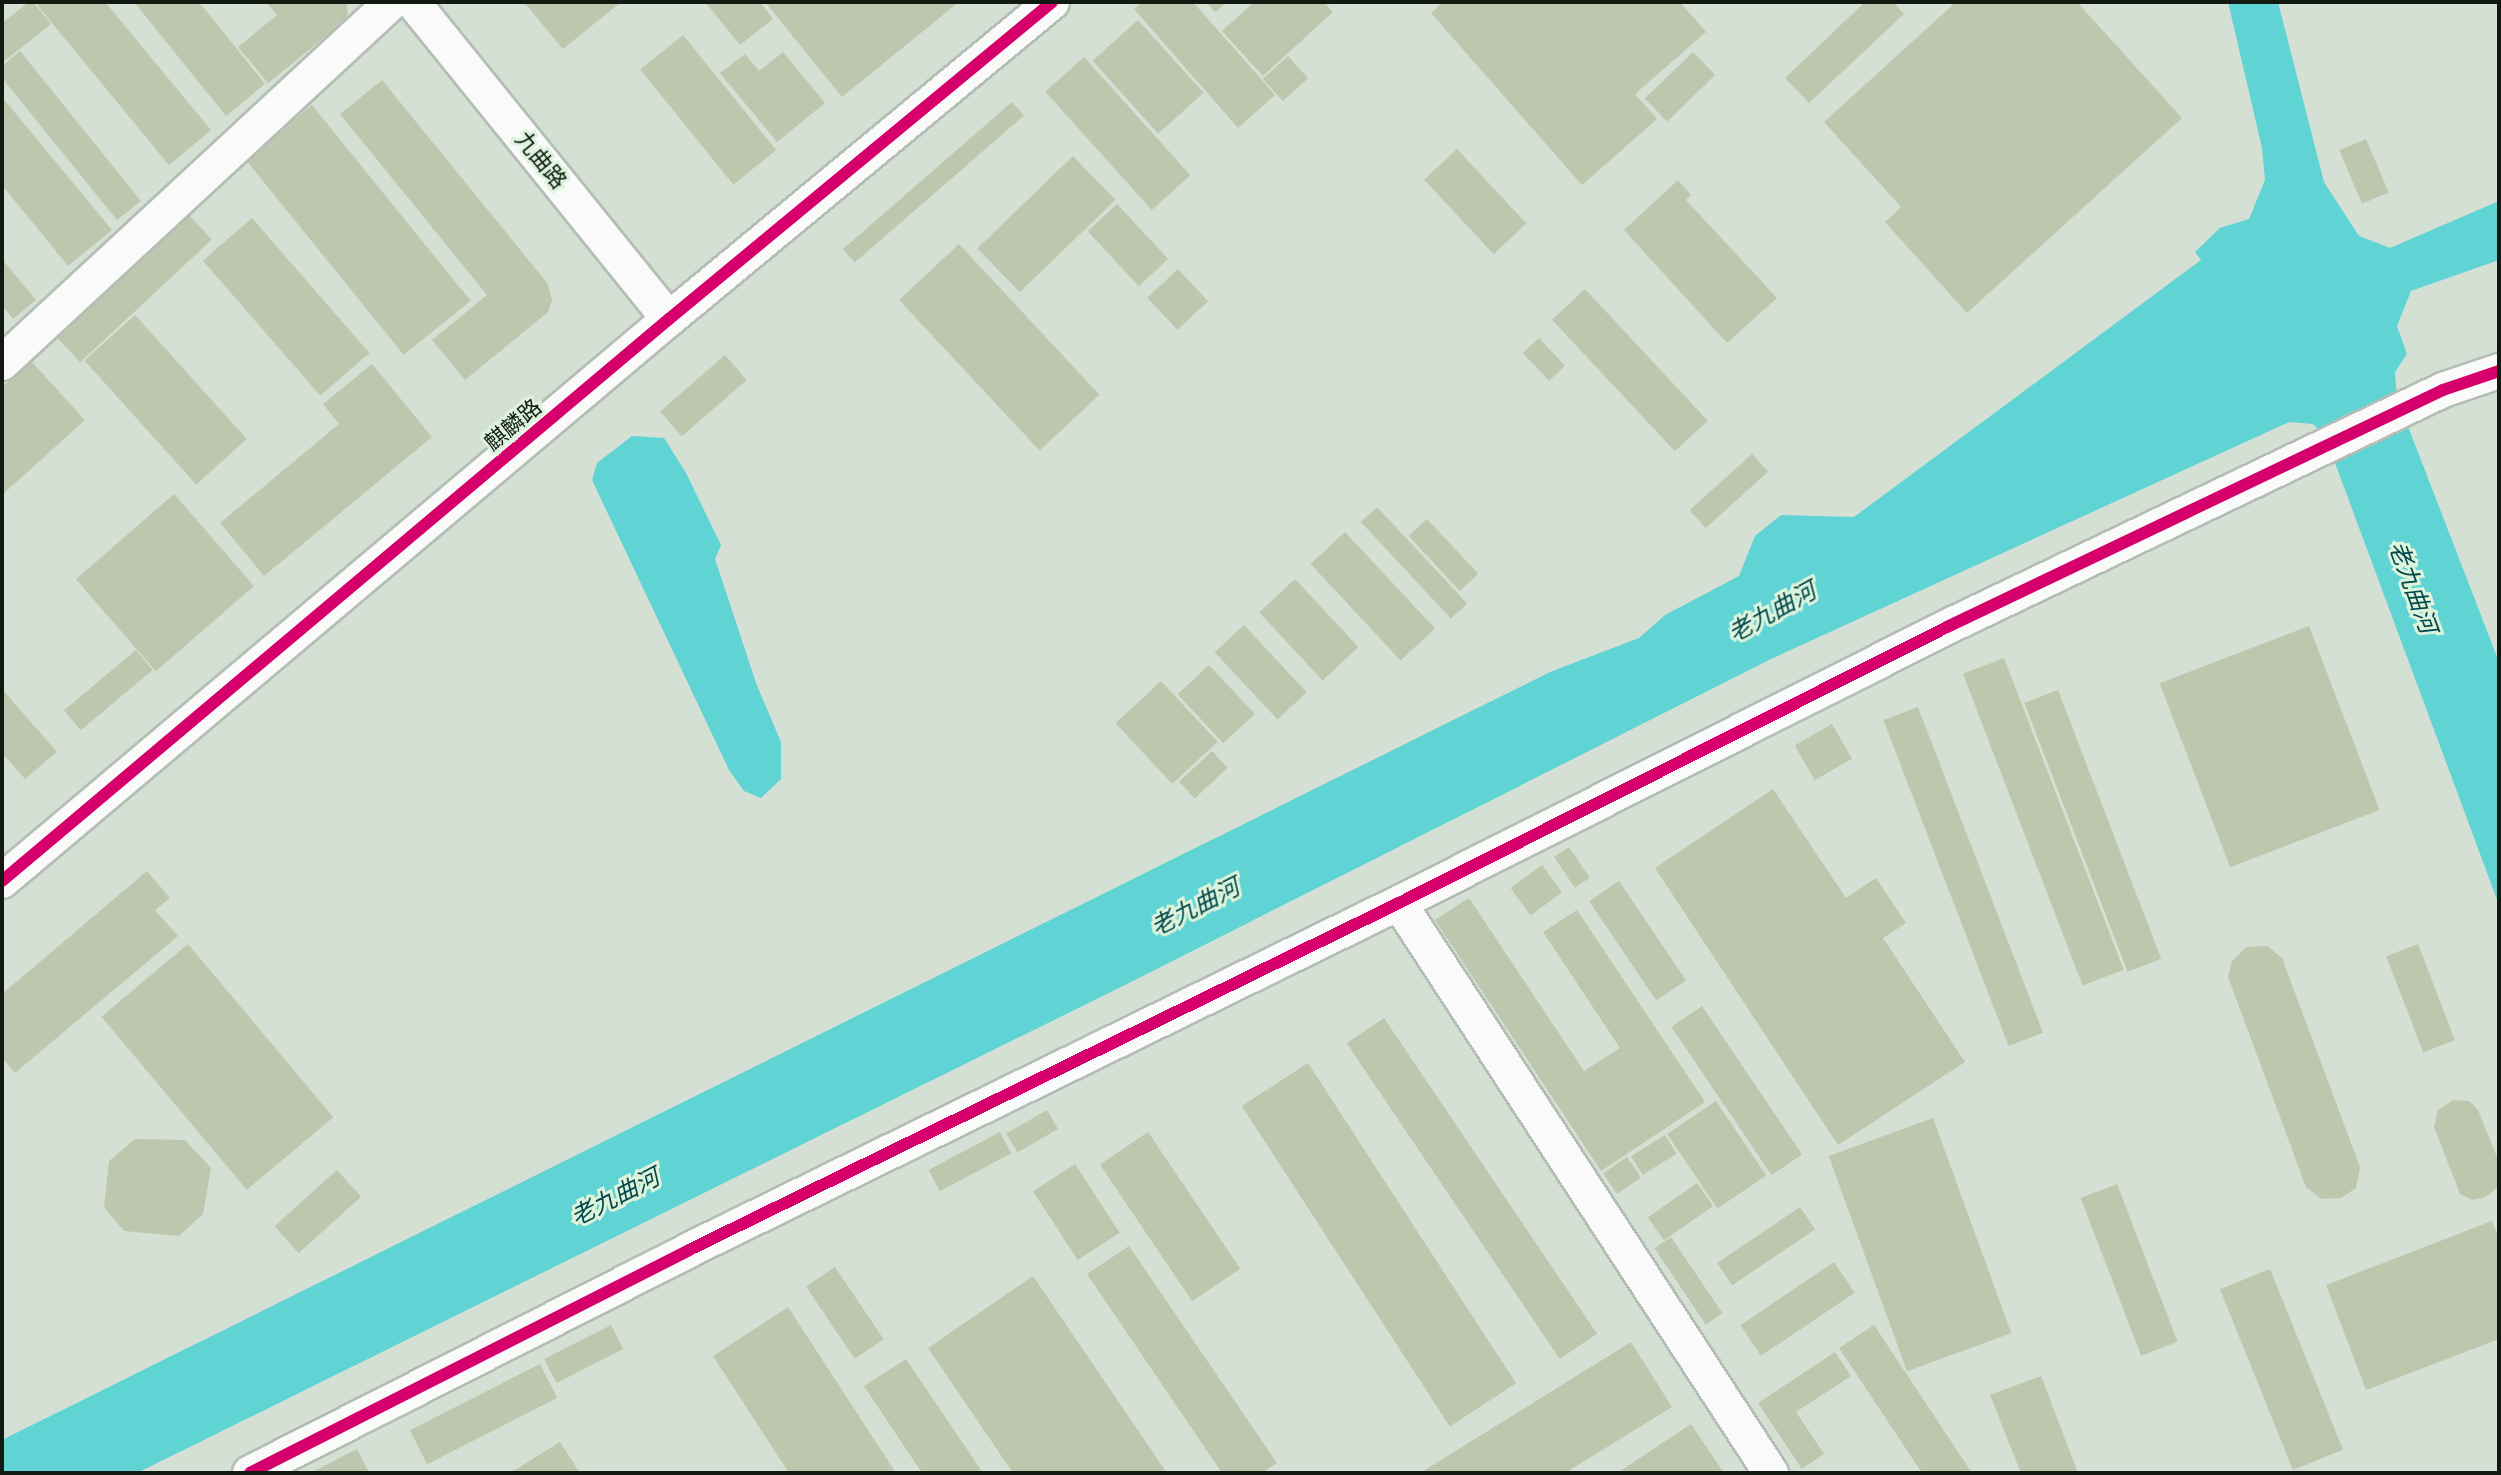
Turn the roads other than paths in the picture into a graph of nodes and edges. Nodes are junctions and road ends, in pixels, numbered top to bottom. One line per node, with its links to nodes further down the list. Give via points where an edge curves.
1 (392, 2): 5 (street)
2 (413, 2): 4 (street, 九曲路)
3 (1052, 2): 4 (street, 麒麟路)
4 (669, 319): 7 (street, 麒麟路)
5 (2, 363)
6 (2499, 371): 8 (street, via 2443,390 1947,627)
7 (2, 881)
8 (1399, 903): 9 (street, via 689,1250); 10 (street)
9 (250, 1473)
10 (1771, 1473)

